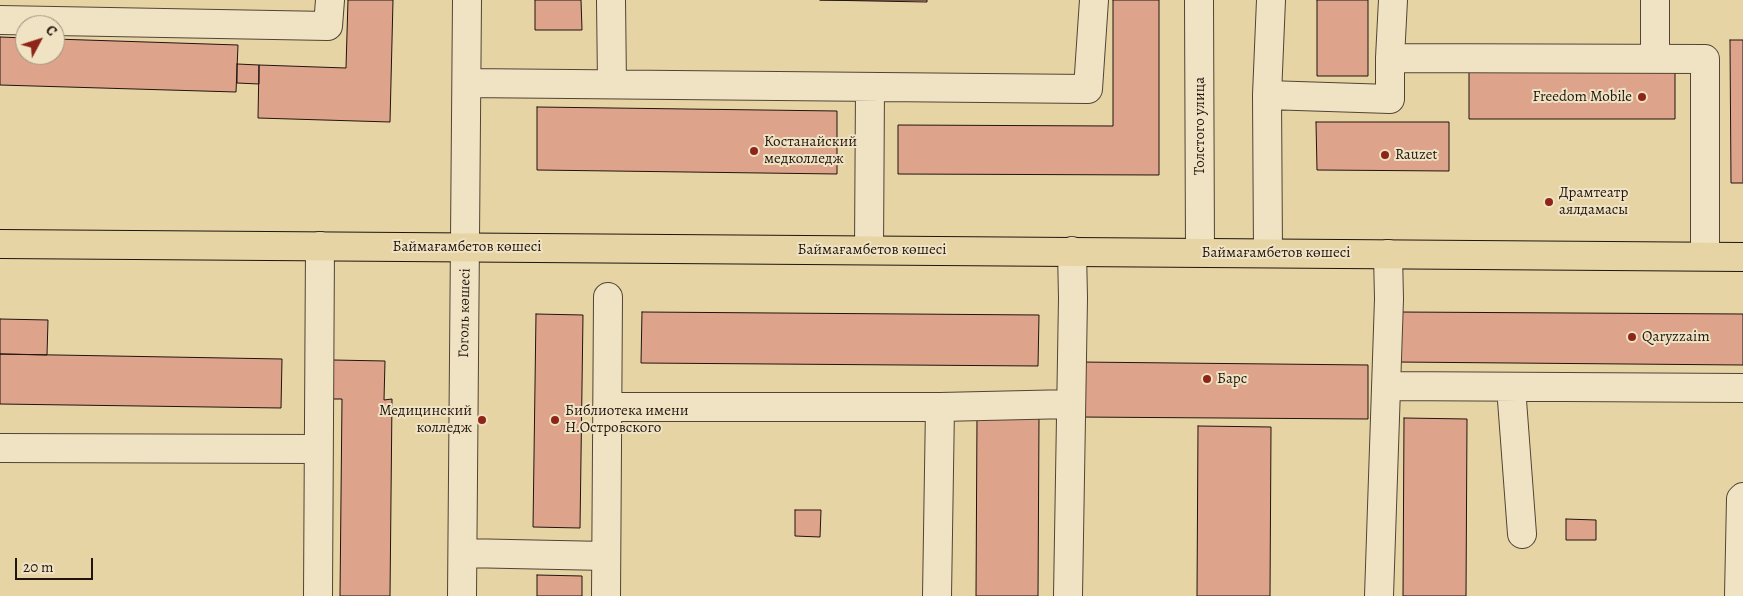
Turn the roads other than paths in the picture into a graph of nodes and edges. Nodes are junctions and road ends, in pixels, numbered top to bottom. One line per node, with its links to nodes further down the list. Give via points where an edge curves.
1 (330, 0): 9 (street, via 328,26)
2 (467, 0): 12 (street, Гоголь көшесі)
3 (611, 0): 13 (street)
4 (1094, 0): 14 (street, via 1088,88)
5 (1199, 0): 21 (street, Толстого улица)
6 (1271, 0): 15 (street)
7 (1393, 0): 10 (street)
8 (1655, 0): 11 (street)
9 (0, 20)
10 (1390, 58): 11 (street); 15 (street, via 1390,99)
11 (1655, 59): 24 (street, via 1705,59)
12 (467, 83): 13 (street); 18 (street, Гоголь көшесі)
13 (612, 84): 14 (street)
14 (870, 87): 19 (street)
15 (1267, 95): 22 (street)
16 (0, 244): 17 (main road, Баймағамбетов көшесі)
17 (320, 246): 18 (main road, Баймағамбетов көшесі); 34 (street)
18 (466, 247): 19 (main road, Баймағамбетов көшесі); 37 (street, Гоголь көшесі)
19 (870, 250): 20 (main road, Баймағамбетов көшесі)
20 (1072, 251): 21 (main road, Баймағамбетов көшесі); 30 (street)
21 (1200, 252): 22 (main road, Баймағамбетов көшесі)
22 (1268, 253): 23 (main road, Баймағамбетов көшесі)
23 (1388, 254): 24 (main road, Баймағамбетов көшесі); 27 (street)
24 (1705, 256): 25 (main road, Баймағамбетов көшесі)
25 (1743, 257)
26 (608, 297): 31 (street)
27 (1386, 386): 28 (street); 44 (street)
28 (1511, 387): 29 (street); 36 (street)
29 (1743, 388)
30 (1071, 404): 32 (street); 43 (street)
31 (607, 407): 32 (street); 38 (street)
32 (940, 407): 42 (street)
33 (0, 448): 34 (street)
34 (318, 449): 39 (street)
35 (1743, 497): 45 (street)
36 (1522, 534)
37 (463, 553): 38 (street); 40 (street, Гоголь көшесі)
38 (606, 556): 41 (street)
39 (318, 596)
40 (462, 596)
41 (606, 596)
42 (937, 596)
43 (1068, 596)
44 (1379, 596)
45 (1739, 596)

